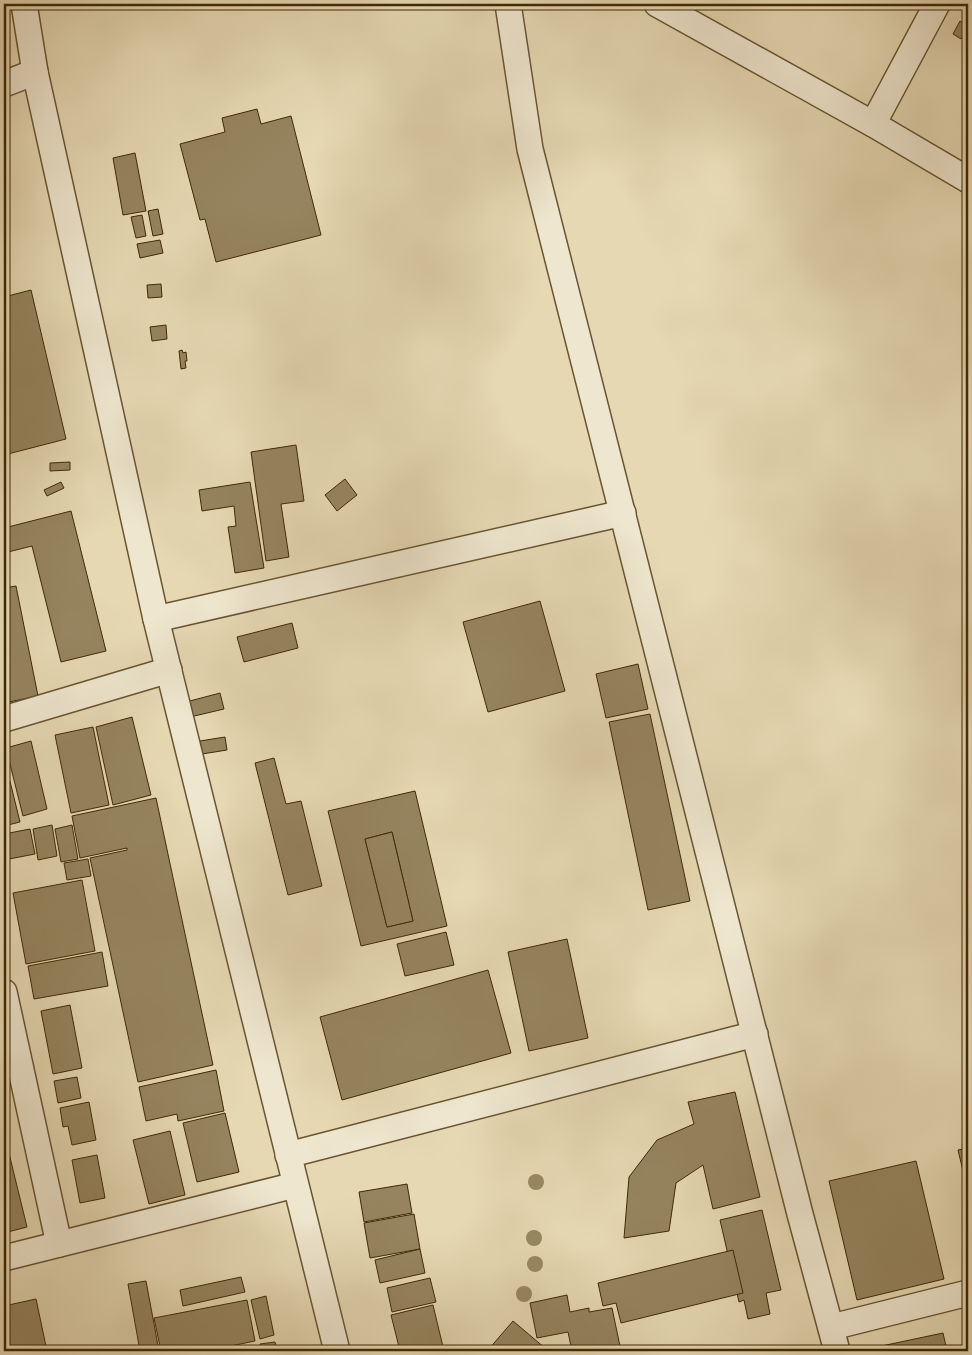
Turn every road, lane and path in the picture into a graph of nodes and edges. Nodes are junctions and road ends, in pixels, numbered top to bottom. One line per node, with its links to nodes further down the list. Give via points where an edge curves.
1 (24, 4): 5 (street)
2 (508, 4): 9 (street, via 530,148)
3 (657, 4): 7 (street)
4 (937, 4): 7 (street)
5 (35, 72): 6 (street); 10 (street)
6 (4, 84)
7 (873, 124): 8 (street)
8 (968, 180)
9 (622, 513): 10 (street); 14 (street)
10 (156, 619): 11 (street)
11 (169, 670): 12 (street); 15 (street)
12 (4, 720)
13 (4, 992): 17 (street)
14 (755, 1034): 15 (street); 20 (street)
15 (288, 1155): 16 (street)
16 (295, 1185): 17 (street); 21 (street)
17 (59, 1244): 18 (street)
18 (4, 1258)
19 (968, 1293): 20 (street)
20 (832, 1327): 22 (street)
21 (336, 1351)
22 (837, 1351)

